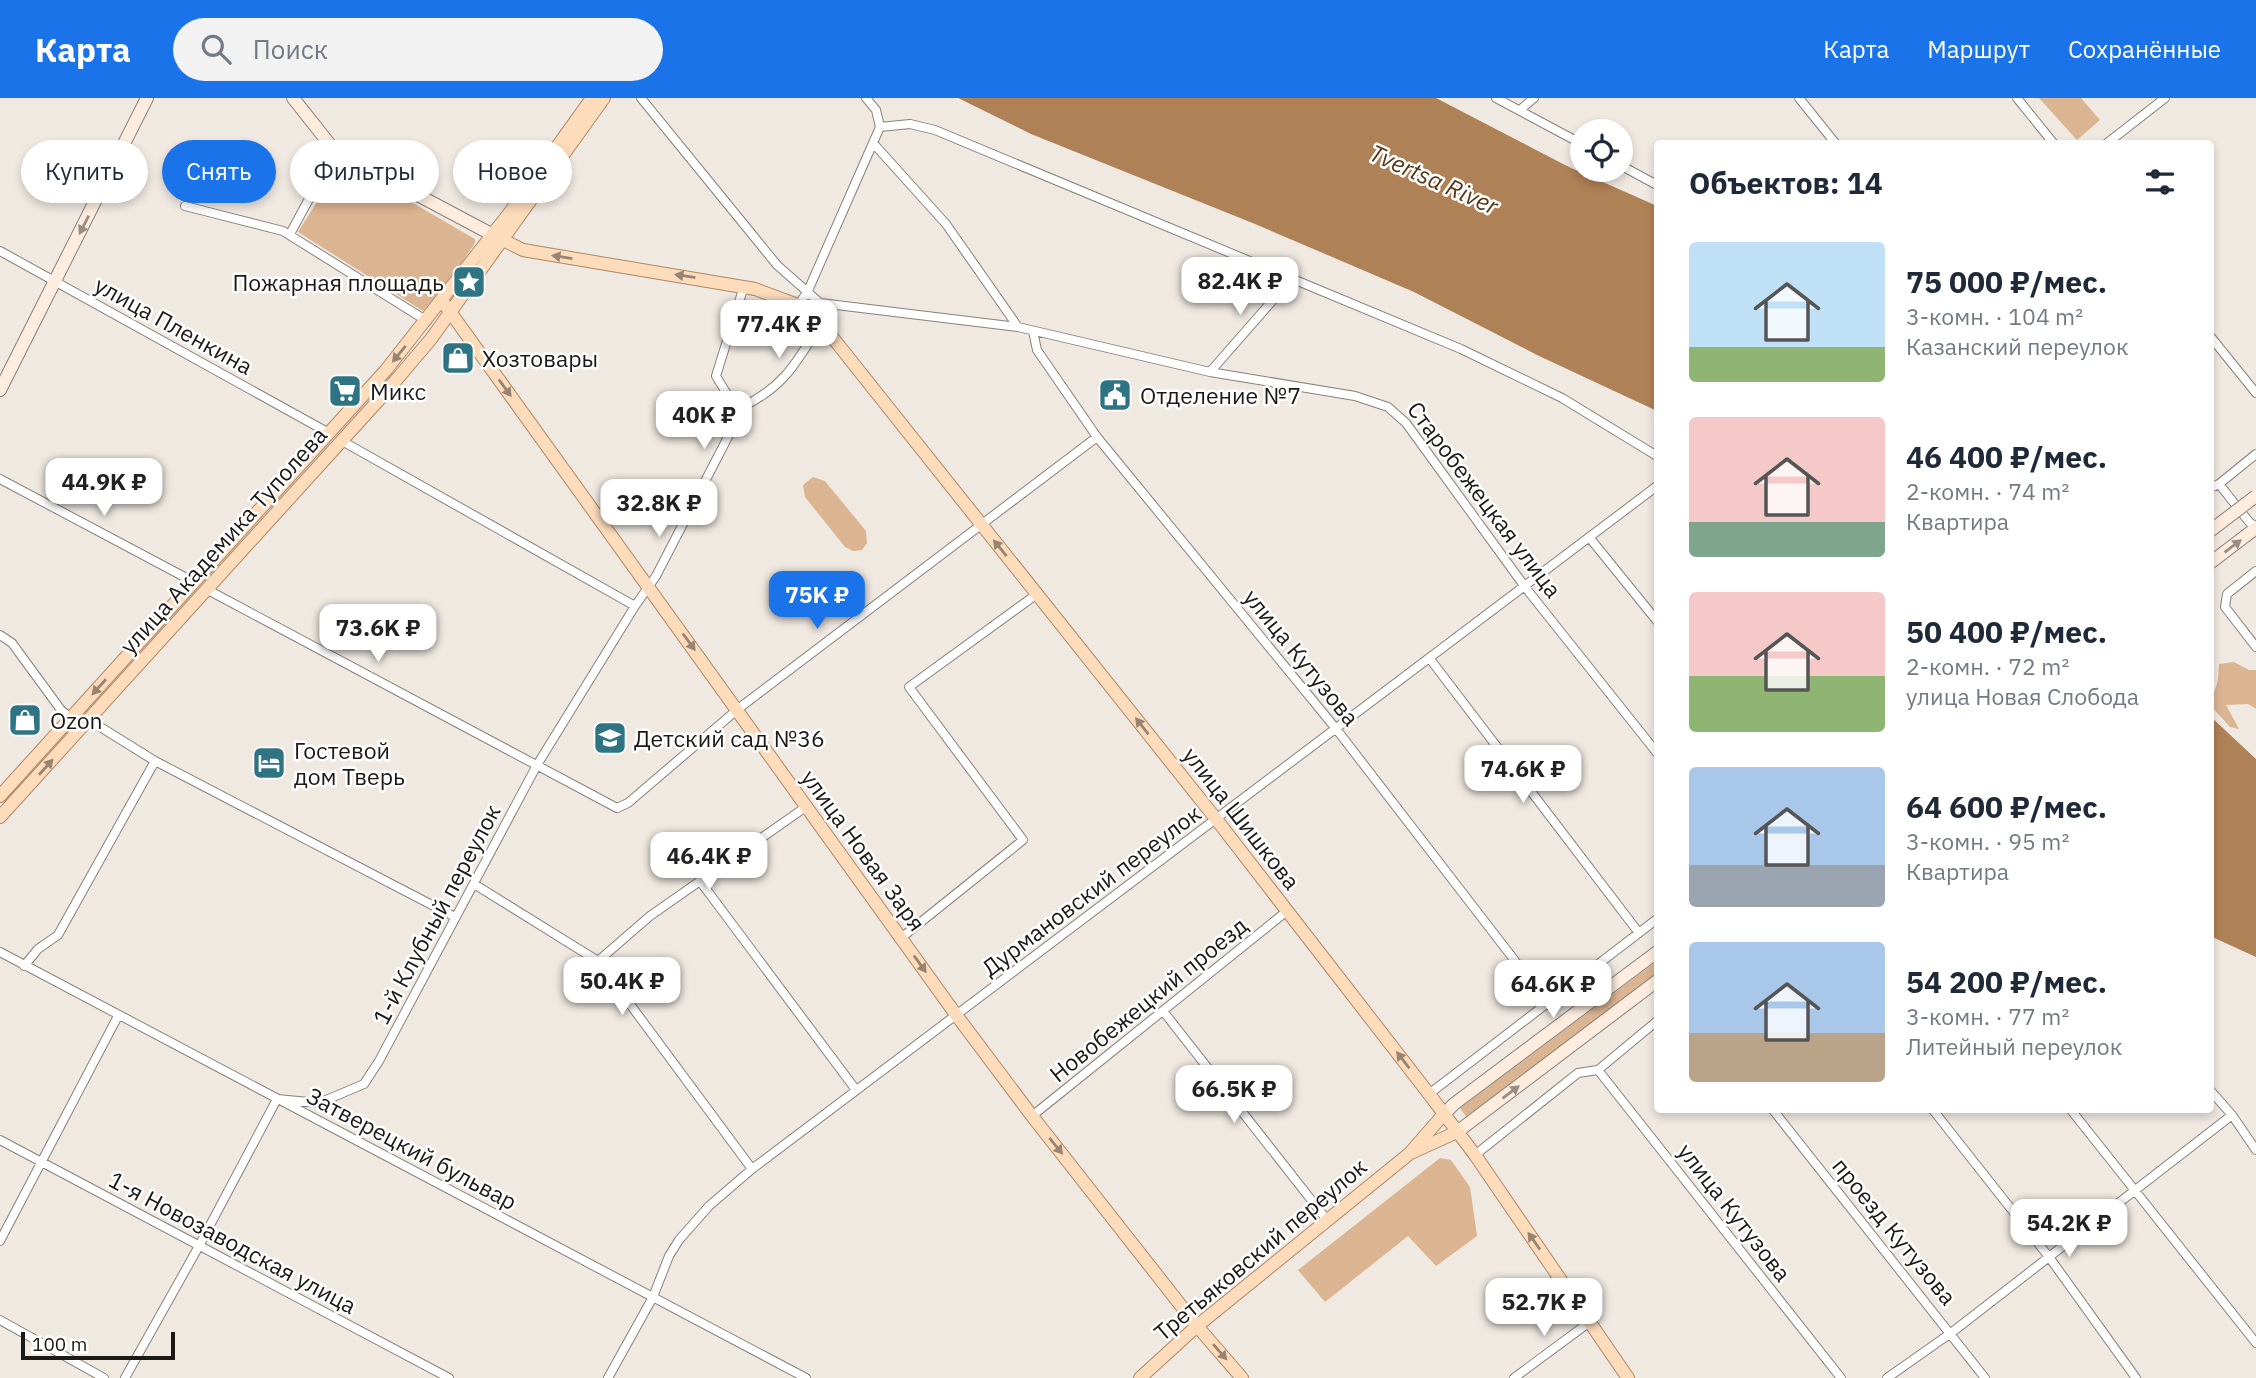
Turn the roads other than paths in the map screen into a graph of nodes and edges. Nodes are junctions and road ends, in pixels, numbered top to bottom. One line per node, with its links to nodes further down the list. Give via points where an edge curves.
1 (147, 98): 30 (main road, one-way to 30)
2 (293, 98): 15 (main road)
3 (592, 98): 25 (main road)
4 (604, 98): 25 (main road)
5 (641, 98): 32 (street, via 776,265)
6 (866, 98): 13 (street, via 876,110)
7 (1496, 98): 12 (street)
8 (1534, 98): 12 (street)
9 (1798, 98): 16 (street)
10 (2017, 98): 17 (street)
11 (2165, 98): 18 (street)
12 (1520, 110): 14 (street)
13 (880, 127): 19 (street); 29 (street, via 910,124 935,130)
14 (1570, 137)
15 (326, 140)
16 (1833, 140)
17 (2051, 140)
18 (2111, 140)
19 (873, 143): 32 (street); 38 (street, via 946,224)
20 (1633, 172): 21 (street)
21 (1654, 183)
22 (307, 203): 26 (street)
23 (432, 203): 27 (main road)
24 (186, 206): 26 (street)
25 (516, 214): 27 (main road, улица Академика Туполева)
26 (290, 234): 36 (street)
27 (498, 238): 31 (main road, one-way to 27, via 523,250); 34 (main road, улица Академика Туполева)
28 (0, 251): 30 (street, улица Пленкина)
29 (1288, 276): 42 (street); 49 (street, via 1472,354 1562,398)
30 (55, 281): 43 (main road); 46 (street, улица Пленкина)
31 (744, 286): 35 (main road); 45 (street, via 716,376 730,399)
32 (807, 293): 33 (street); 35 (street)
33 (820, 303): 35 (street, Старобежецкая улица); 38 (street, Старобежецкая улица)
34 (446, 307): 36 (main road, улица Академика Туполева); 40 (main road, улица Академика Туполева); 62 (main road, улица Новая Заря, one-way to 62)
35 (802, 307): 37 (main road, улица Шишкова)
36 (427, 321): 40 (main road); 46 (main road, улица Академика Туполева, one-way to 46)
37 (821, 323): 45 (street, via 783,379); 55 (main road, улица Шишкова)
38 (1018, 327): 39 (street, Старобежецкая улица)
39 (1033, 331): 42 (street, Старобежецкая улица); 47 (street, улица Кутузова, via 1037,350)
40 (431, 339): 48 (main road, улица Академика Туполева)
41 (2214, 341): 44 (street)
42 (1210, 372): 63 (street, Старобежецкая улица, via 1355,396 1388,407 1412,431)
43 (0, 390)
44 (2256, 393)
45 (744, 406): 62 (street, 1-й Клубный переулок)
46 (329, 433): 61 (main road, улица Академика Туполева)
47 (1097, 437): 55 (street); 75 (street, улица Кутузова)
48 (342, 441): 64 (main road, улица Академика Туполева); 67 (street)
49 (1654, 454)
50 (2256, 454): 52 (street)
51 (0, 479): 61 (street)
52 (2215, 486): 56 (street)
53 (1654, 488): 58 (street, Дурмановский переулок)
54 (2256, 496): 57 (main road, bridge)
55 (981, 524): 65 (main road, улица Шишкова, one-way to 55); 72 (street)
56 (2256, 527): 59 (main road, one-way to 56)
57 (2214, 528)
58 (1589, 537): 63 (street, Дурмановский переулок); 68 (street)
59 (2214, 560)
60 (2256, 571): 70 (street, via 2227,594 2225,607)
61 (194, 582): 66 (main road); 73 (main road, улица Академика Туполева, one-way to 73)
62 (649, 587): 67 (street, 1-й Клубный переулок); 72 (main road, улица Новая Заря, one-way to 72)
63 (1525, 587): 71 (street, Дурмановский переулок); 76 (street, Старобежецкая улица)
64 (206, 589): 66 (main road, улица Академика Туполева); 78 (street)
65 (1037, 594): 82 (main road, улица Шишкова, one-way to 65); 89 (street, via 909,687 1023,840)
66 (194, 603): 74 (main road, улица Академика Туполева)
67 (635, 606): 78 (street, 1-й Клубный переулок)
68 (1654, 617)
69 (0, 635): 73 (street, via 12,643)
70 (2256, 647)
71 (1430, 659): 75 (street, Дурмановский переулок); 88 (street)
72 (738, 709): 78 (street, via 617,808); 80 (main road, улица Новая Заря)
73 (71, 718): 79 (main road, улица Академика Туполева)
74 (89, 720): 77 (street); 81 (main road, улица Академика Туполева, one-way to 74)
75 (1337, 730): 82 (street, Дурмановский переулок); 95 (street, улица Кутузова)
76 (1654, 749)
77 (155, 761): 86 (street); 93 (street, via 58,935)
78 (537, 765): 84 (street, 1-й Клубный переулок)
79 (0, 796)
80 (807, 806): 83 (street); 89 (main road, улица Новая Заря)
81 (0, 817)
82 (1216, 819): 85 (main road, улица Шишкова); 98 (street, Дурмановский переулок)
83 (700, 881): 92 (street); 101 (street)
84 (474, 884): 86 (street, 1-й Клубный переулок); 92 (street)
85 (1287, 911): 96 (street, Новобежецкий проезд); 102 (main road, улица Шишкова, one-way to 85)
86 (456, 917): 104 (street, 1-й Клубный переулок, via 364,1084 319,1104)
87 (1654, 921): 88 (street)
88 (1639, 933): 95 (street)
89 (901, 938): 98 (main road, улица Новая Заря, one-way to 98)
90 (0, 952): 93 (street, Затверецкий бульвар)
91 (1654, 954): 108 (main road, Третьяковский переулок)
92 (598, 961): 117 (street)
93 (24, 966): 97 (street, Затверецкий бульвар)
94 (1654, 983): 111 (main road, Третьяковский переулок, one-way to 94)
95 (1549, 1005): 102 (street)
96 (1163, 1011): 110 (street, Новобежецкий проезд); 119 (street)
97 (118, 1016): 104 (street, Затверецкий бульвар); 116 (street)
98 (957, 1016): 101 (street, Дурмановский переулок); 110 (main road, улица Новая Заря)
99 (1654, 1023): 100 (street)
100 (1598, 1070): 115 (street, via 1577,1073); 138 (street, улица Кутузова)
101 (856, 1090): 117 (street, Дурмановский переулок)
102 (1429, 1094): 108 (main road, улица Шишкова)
103 (2214, 1095): 109 (street)
104 (277, 1098): 121 (street); 123 (street, Затверецкий бульвар)
105 (1775, 1113): 127 (street, проезд Кутузова)
106 (1935, 1113): 122 (street)
107 (2073, 1113): 118 (street)
108 (1444, 1114): 111 (main road, улица Шишкова); 114 (main road, Третьяковский переулок)
109 (2232, 1115): 113 (street); 118 (street)
110 (1032, 1116): 126 (main road, улица Новая Заря, one-way to 126)
111 (1457, 1132): 114 (main road, Третьяковский переулок); 115 (main road, улица Шишкова)
112 (0, 1140): 116 (street, 1-я Новозаводская улица)
113 (2256, 1150)
114 (1409, 1154): 119 (main road, Третьяковский переулок)
115 (1475, 1155): 125 (main road, улица Шишкова, one-way to 115)
116 (41, 1162): 120 (street); 121 (street, 1-я Новозаводская улица)
117 (752, 1169): 123 (street, Дурмановский переулок, via 679,1240)
118 (2136, 1191): 122 (street); 128 (street)
119 (1327, 1220): 126 (main road, Третьяковский переулок)
120 (0, 1241)
121 (199, 1246): 130 (street); 131 (street, 1-я Новозаводская улица)
122 (2049, 1257): 127 (street); 141 (street)
123 (653, 1297): 132 (street, Дурмановский переулок); 133 (street, Затверецкий бульвар)
124 (0, 1320): 129 (street)
125 (1591, 1321): 136 (street); 137 (main road, улица Шишкова)
126 (1197, 1326): 134 (main road, Третьяковский переулок); 135 (main road, улица Новая Заря, one-way to 135)
127 (1951, 1333): 139 (street); 140 (street, проезд Кутузова)
128 (2256, 1343)
129 (104, 1378)
130 (125, 1378)
131 (449, 1378)
132 (608, 1378)
133 (806, 1378)
134 (1139, 1378)
135 (1242, 1378)
136 (1514, 1378)
137 (1629, 1378)
138 (1841, 1378)
139 (1887, 1378)
140 (1985, 1378)
141 (2136, 1378)

